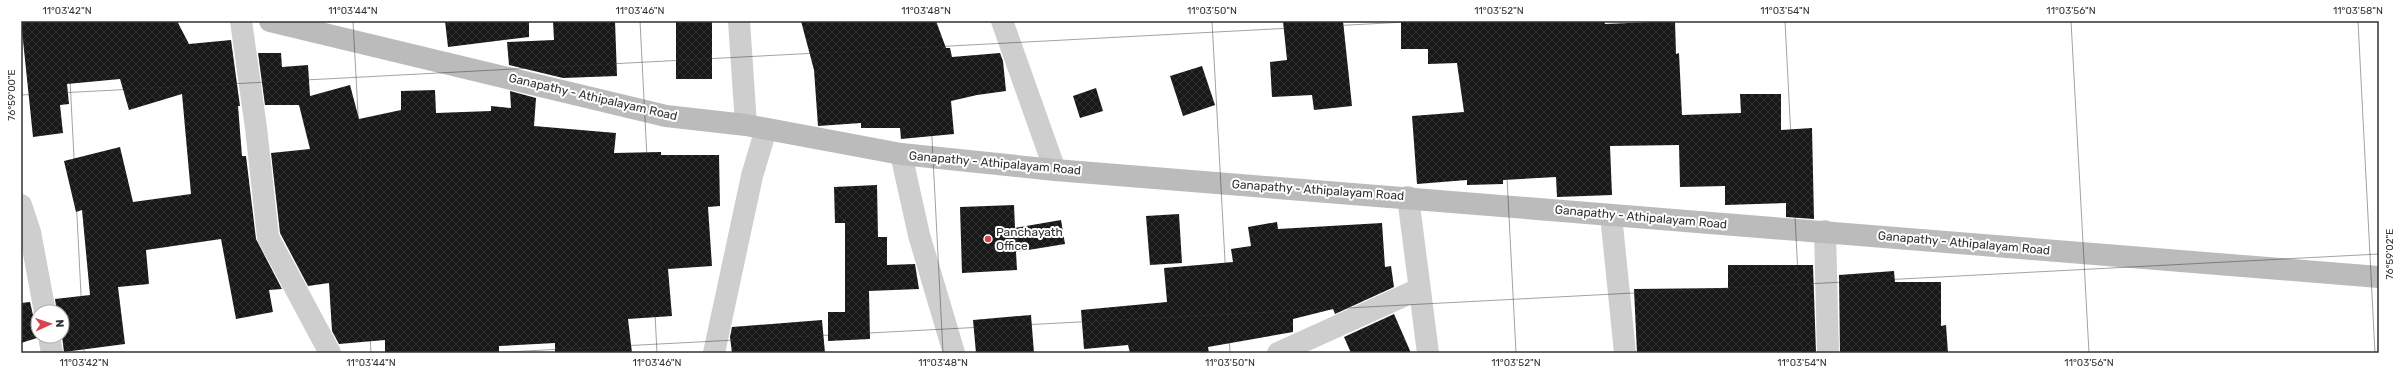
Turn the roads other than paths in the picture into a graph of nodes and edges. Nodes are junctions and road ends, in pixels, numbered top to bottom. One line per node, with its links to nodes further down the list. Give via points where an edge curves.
1 (240, 21): 15 (street, via 256,128 268,237)
2 (270, 21): 5 (main road, Ganapathy - Athipalayam Road, via 666,116)
3 (739, 21): 5 (street)
4 (1002, 21): 7 (street)
5 (756, 127): 6 (main road, Ganapathy - Athipalayam Road); 16 (street, via 752,176)
6 (901, 154): 7 (main road, Ganapathy - Athipalayam Road); 17 (street, via 918,235)
7 (1055, 170): 8 (main road, Ganapathy - Athipalayam Road)
8 (1408, 197): 10 (main road, Ganapathy - Athipalayam Road); 13 (street)
9 (21, 205): 14 (street, via 30,232)
10 (1611, 215): 11 (main road, Ganapathy - Athipalayam Road); 20 (street)
11 (1825, 231): 12 (main road, Ganapathy - Athipalayam Road); 21 (street)
12 (2379, 276)
13 (1419, 289): 18 (street); 19 (street)
14 (44, 304)
15 (330, 353)
16 (714, 353)
17 (954, 353)
18 (1278, 353)
19 (1428, 353)
20 (1625, 353)
21 (1828, 353)

